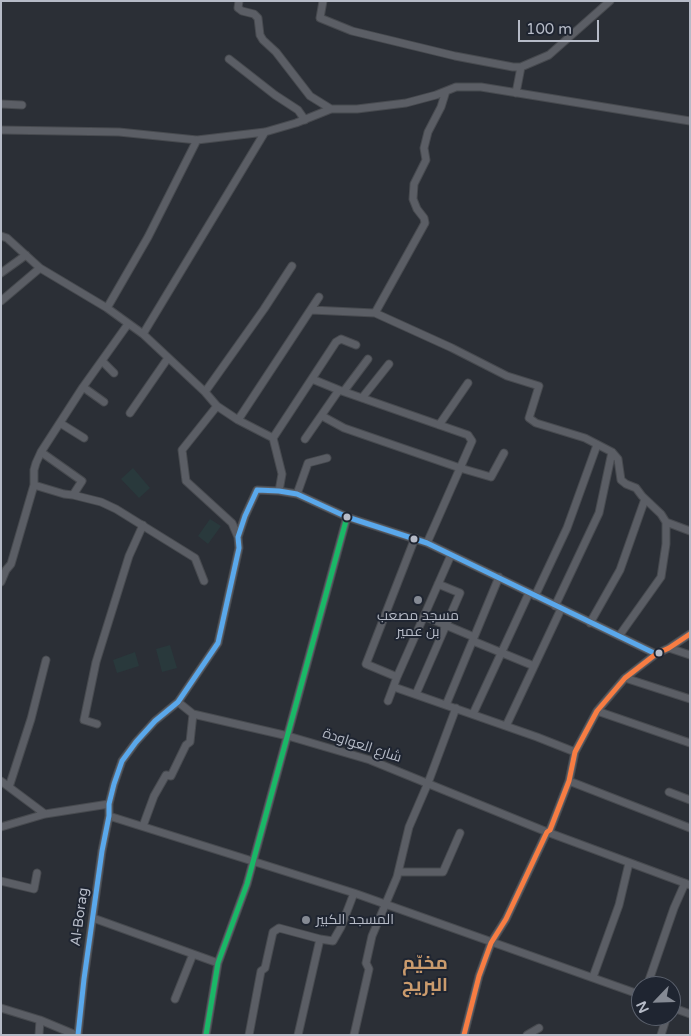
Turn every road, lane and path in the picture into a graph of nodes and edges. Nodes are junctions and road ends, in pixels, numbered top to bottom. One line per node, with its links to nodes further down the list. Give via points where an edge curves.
1 (239, 1): 10 (street, via 238,8 258,18 260,35 310,96)
2 (324, 1): 5 (street, via 320,18 352,32 513,68)
3 (610, 1): 5 (street, via 549,55)
4 (229, 58): 11 (street, via 298,110)
5 (522, 67): 7 (street)
6 (446, 91): 7 (street, via 456,87 481,87); 10 (street, via 406,103); 25 (street, via 442,107 428,132 424,148 426,160 414,184 413,199 425,224)
7 (516, 93): 12 (street)
8 (1, 104): 9 (street)
9 (22, 105)
10 (331, 109): 11 (street)
11 (305, 120): 14 (street)
12 (690, 121)
13 (1, 130): 15 (street, via 119,132)
14 (265, 132): 15 (street); 27 (street)
15 (197, 140): 23 (street, via 148,237)
16 (1, 236): 17 (street)
17 (26, 255): 19 (street); 20 (street)
18 (292, 266): 38 (street)
19 (40, 268): 22 (street); 23 (street)
20 (1, 272)
21 (319, 297): 24 (street)
22 (1, 301)
23 (107, 308): 26 (street)
24 (311, 310): 25 (street); 44 (street)
25 (376, 313): 50 (street, via 507,376 538,386 529,418)
26 (128, 324): 27 (street); 31 (street)
27 (142, 334): 29 (street)
28 (356, 345): 34 (street, via 341,339 336,342)
29 (168, 358): 38 (street); 42 (street)
30 (368, 359): 37 (street)
31 (102, 361): 33 (street); 36 (street)
32 (388, 364): 39 (street)
33 (114, 373)
34 (312, 379): 37 (street); 48 (street)
35 (468, 383): 46 (street)
36 (83, 387): 40 (street); 45 (street)
37 (342, 391): 39 (street); 43 (street)
38 (205, 392): 41 (street)
39 (362, 398): 46 (street)
40 (104, 402)
41 (217, 406): 44 (street); 65 (street, via 182,450 186,481 232,523)
42 (130, 413)
43 (322, 416): 49 (street); 55 (street, via 344,428)
44 (238, 420): 48 (street)
45 (60, 423): 47 (street); 51 (street)
46 (438, 425): 55 (street, via 468,435 472,441)
47 (84, 438)
48 (272, 438): 57 (street, via 282,474)
49 (305, 439)
50 (597, 445): 52 (street); 73 (street, via 567,528)
51 (41, 452): 56 (street, via 34,470); 59 (street, via 82,481)
52 (612, 452): 60 (street, via 618,459 621,480 636,488); 74 (street, via 599,513)
53 (504, 453): 55 (street, via 491,477)
54 (327, 458): 58 (street, via 308,462)
55 (460, 468): 67 (street)
56 (34, 485): 59 (street); 71 (street, via 11,564)
57 (279, 490): 58 (street); 65 (street, via 257,490)
58 (297, 494): 61 (street)
59 (73, 495): 63 (street, via 101,502)
60 (645, 499): 62 (street); 76 (street, via 620,570)
61 (347, 517): 66 (street); 101 (street)
62 (666, 522): 64 (street); 79 (street, via 661,577)
63 (143, 525): 70 (street, via 195,558); 99 (street, via 129,556 96,662 84,720)
64 (690, 531)
65 (238, 537): 93 (street, via 239,548 218,643)
66 (415, 538): 67 (street); 87 (street, via 366,664)
67 (427, 543): 68 (street)
68 (451, 554): 69 (street); 72 (street)
69 (499, 577): 73 (street); 80 (street)
70 (204, 581)
71 (1, 582)
72 (438, 584): 75 (street); 77 (street, via 460,593)
73 (532, 595): 74 (street); 82 (street)
74 (558, 608): 76 (street); 86 (street)
75 (424, 616): 77 (street); 87 (street)
76 (590, 623): 79 (street)
77 (446, 625): 80 (street); 90 (street)
78 (690, 634): 81 (street)
79 (619, 636): 83 (street)
80 (474, 639): 82 (street); 94 (street)
81 (669, 648): 83 (street); 84 (street)
82 (502, 652): 86 (street); 98 (street)
83 (656, 654): 88 (street)
84 (690, 655)
85 (46, 660): 107 (street)
86 (534, 666): 100 (street)
87 (397, 677): 89 (street)
88 (625, 678): 91 (street); 96 (street)
89 (394, 687): 90 (street); 92 (street)
90 (416, 694): 94 (street)
91 (690, 699)
92 (388, 701)
93 (178, 702): 97 (street); 110 (street, via 155,721 122,761)
94 (446, 705): 95 (street)
95 (456, 708): 98 (street); 106 (street)
96 (596, 711): 102 (street); 103 (street)
97 (193, 714): 101 (street, شارع العواودة); 113 (street, via 190,742 171,776 166,775)
98 (473, 714): 100 (street)
99 (96, 724)
100 (506, 726): 103 (street)
101 (288, 736): 106 (street, شارع العواودة, via 370,760); 118 (street)
102 (690, 742)
103 (575, 752): 105 (street)
104 (1, 781): 107 (street)
105 (569, 781): 115 (street); 116 (street)
106 (428, 784): 116 (street, شارع العواودة); 120 (street, via 409,827)
107 (9, 787): 111 (street)
108 (669, 792): 109 (street)
109 (690, 800)
110 (109, 804): 111 (street); 112 (street, Al-Borag)
111 (45, 814): 114 (street)
112 (110, 816): 113 (street); 126 (street, Al-Borag)
113 (143, 826): 118 (street)
114 (1, 827)
115 (690, 828)
116 (547, 832): 119 (street, شارع العواودة); 128 (street, via 506,919)
117 (460, 833): 120 (street, via 443,872)
118 (253, 861): 124 (street); 130 (street)
119 (629, 862): 123 (street, شارع العواودة); 132 (street, via 620,905)
120 (399, 872): 125 (street)
121 (38, 873): 122 (street, via 34,889)
122 (1, 881)
123 (687, 884): 131 (street, via 674,908)
124 (354, 893): 125 (street); 127 (street, via 333,941)
125 (385, 905): 128 (street); 143 (street, via 372,936 366,963 369,969)
126 (93, 918): 129 (street); 139 (street, Al-Borag)
127 (320, 939): 141 (street, via 279,928 273,932); 142 (street)
128 (491, 943): 132 (street); 144 (street)
129 (193, 954): 130 (street); 134 (street)
130 (218, 964): 140 (street)
131 (650, 976)
132 (593, 977): 133 (street)
133 (631, 991)
134 (175, 999)
135 (1, 1008): 136 (street)
136 (40, 1020): 138 (street); 139 (street)
137 (540, 1028): 145 (street)
138 (39, 1035)
139 (77, 1035)
140 (206, 1035)
141 (249, 1035)
142 (298, 1035)
143 (354, 1035)
144 (464, 1035)
145 (527, 1035)

